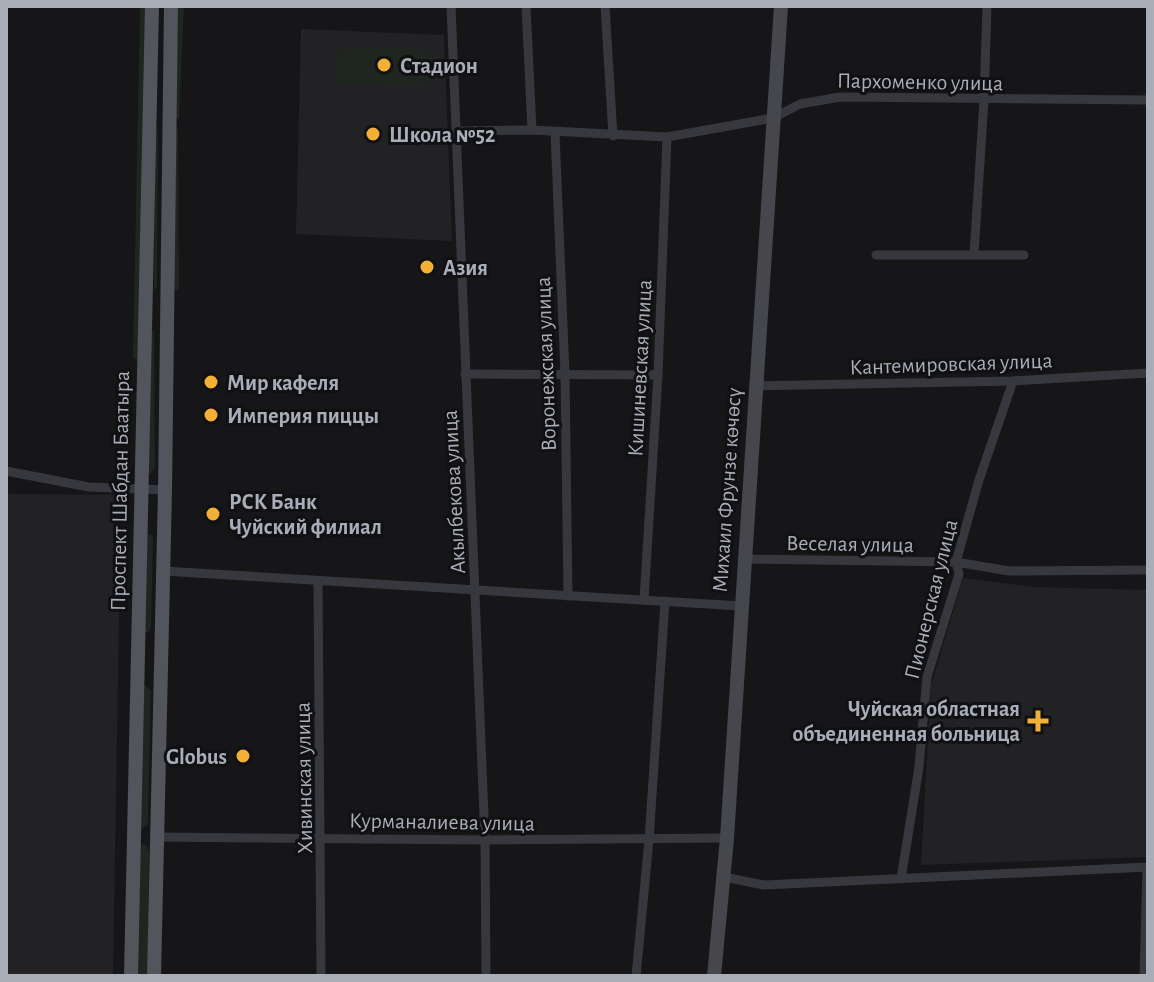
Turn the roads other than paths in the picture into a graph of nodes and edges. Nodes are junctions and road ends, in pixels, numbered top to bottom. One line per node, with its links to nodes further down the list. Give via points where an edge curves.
1 (152, 6): 19 (main road, Проспект Шабдан Баатыра)
2 (171, 6): 20 (main road, Проспект Шабдан Баатыра)
3 (451, 6): 12 (street, Акылбекова улица)
4 (526, 6): 11 (street)
5 (605, 6): 14 (street)
6 (781, 6): 10 (main road, Михаил Фрунзе көчөсү)
7 (987, 6): 8 (street)
8 (984, 100): 9 (street, Пархоменко улица); 10 (street, Пархоменко улица, via 829,98 800,104); 16 (street)
9 (1148, 100)
10 (773, 118): 15 (street, Пархоменко улица); 26 (main road, Михаил Фрунзе көчөсү)
11 (532, 130): 12 (street, Пархоменко улица); 13 (street, Пархоменко улица)
12 (457, 131): 22 (street, Акылбекова улица)
13 (555, 132): 14 (street, Пархоменко улица); 23 (street, Воронежская улица)
14 (613, 136): 15 (street, Пархоменко улица)
15 (667, 137): 24 (street, Кишиневская улица)
16 (974, 254): 17 (street); 18 (street)
17 (876, 255)
18 (1024, 255)
19 (145, 307): 20 (main road); 28 (main road, Проспект Шабдан Баатыра)
20 (167, 307): 29 (main road, Проспект Шабдан Баатыра)
21 (1148, 373): 25 (street, Кантемировская улица)
22 (465, 374): 23 (street); 35 (street, Акылбекова улица)
23 (565, 374): 24 (street); 36 (street, Воронежская улица)
24 (658, 375): 37 (street, Кишиневская улица)
25 (1013, 381): 26 (street, Кантемировская улица); 31 (street, Пионерская улица)
26 (754, 386): 30 (main road, Михаил Фрунзе көчөсү)
27 (6, 471): 28 (street, via 89,487)
28 (141, 489): 29 (street); 40 (main road, Проспект Шабдан Баатыра)
29 (165, 490): 33 (main road, Проспект Шабдан Баатыра)
30 (743, 559): 31 (street, Веселая улица); 39 (main road, Михаил Фрунзе көчөсү)
31 (956, 562): 32 (street, Веселая улица, via 1009,571); 52 (street, Пионерская улица, via 959,574 927,677)
32 (1148, 570)
33 (163, 571): 34 (street); 41 (main road, Проспект Шабдан Баатыра)
34 (318, 581): 35 (street); 46 (street, Хивинская улица)
35 (476, 590): 36 (street); 48 (street, Акылбекова улица)
36 (568, 596): 37 (street)
37 (644, 600): 38 (street)
38 (665, 601): 39 (street); 49 (street)
39 (741, 606): 47 (main road, Михаил Фрунзе көчөсү)
40 (138, 641): 41 (main road); 43 (main road, Проспект Шабдан Баатыра)
41 (162, 642): 42 (main road, Проспект Шабдан Баатыра)
42 (160, 680): 43 (main road); 44 (main road, Проспект Шабдан Баатыра)
43 (137, 681): 45 (main road, Проспект Шабдан Баатыра)
44 (157, 837): 45 (main road); 46 (street, Курманалиева улица); 54 (main road, Проспект Шабдан Баатыра)
45 (133, 838): 53 (main road, Проспект Шабдан Баатыра)
46 (322, 838): 48 (street, Курманалиева улица); 55 (street, Хивинская улица)
47 (727, 838): 49 (street, Курманалиева улица); 51 (main road, Михаил Фрунзе көчөсү)
48 (485, 840): 49 (street, Курманалиева улица); 56 (street, Акылбекова улица)
49 (649, 840): 57 (street)
50 (1147, 867): 52 (street); 59 (street)
51 (724, 877): 52 (street, via 764,885); 58 (main road, Михаил Фрунзе көчөсү)
52 (901, 879)
53 (131, 976)
54 (154, 976)
55 (321, 976)
56 (486, 976)
57 (636, 976)
58 (714, 976)
59 (1144, 976)

